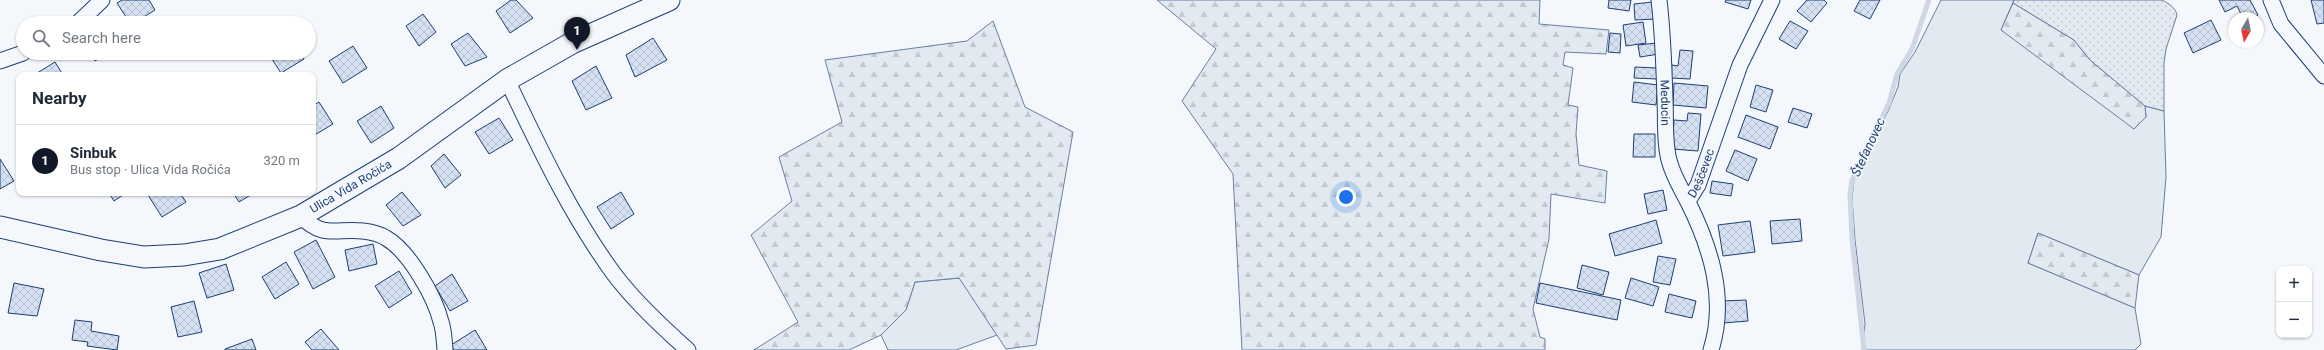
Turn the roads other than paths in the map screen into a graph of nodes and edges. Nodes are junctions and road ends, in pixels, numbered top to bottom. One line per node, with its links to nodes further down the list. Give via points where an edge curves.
1 (102, 0): 6 (street)
2 (668, 0): 10 (main road, Ulica Vida Ročića, via 572,43)
3 (1659, 0): 11 (street, Meducin, via 1664,47 1668,159 1675,180)
4 (1772, 0): 11 (street, Deščevec, via 1740,65 1698,185)
5 (2271, 0): 9 (street, via 2281,24)
6 (85, 16)
7 (16, 55): 8 (street)
8 (0, 61)
9 (2324, 76)
10 (507, 80): 12 (main road, Ulica Vida Ročića, via 399,158); 15 (street, via 546,163 589,236 639,303)
11 (1688, 201): 16 (street, Deščevec, via 1705,243 1718,287 1719,316)
12 (301, 216): 13 (main road, Ulica Vida Ročića, via 220,249 184,255 144,257); 14 (street, via 314,227 324,231 362,231 386,238 396,245 415,269 430,296 441,321)
13 (0, 227)
14 (445, 349)
15 (688, 350)
16 (1711, 350)

